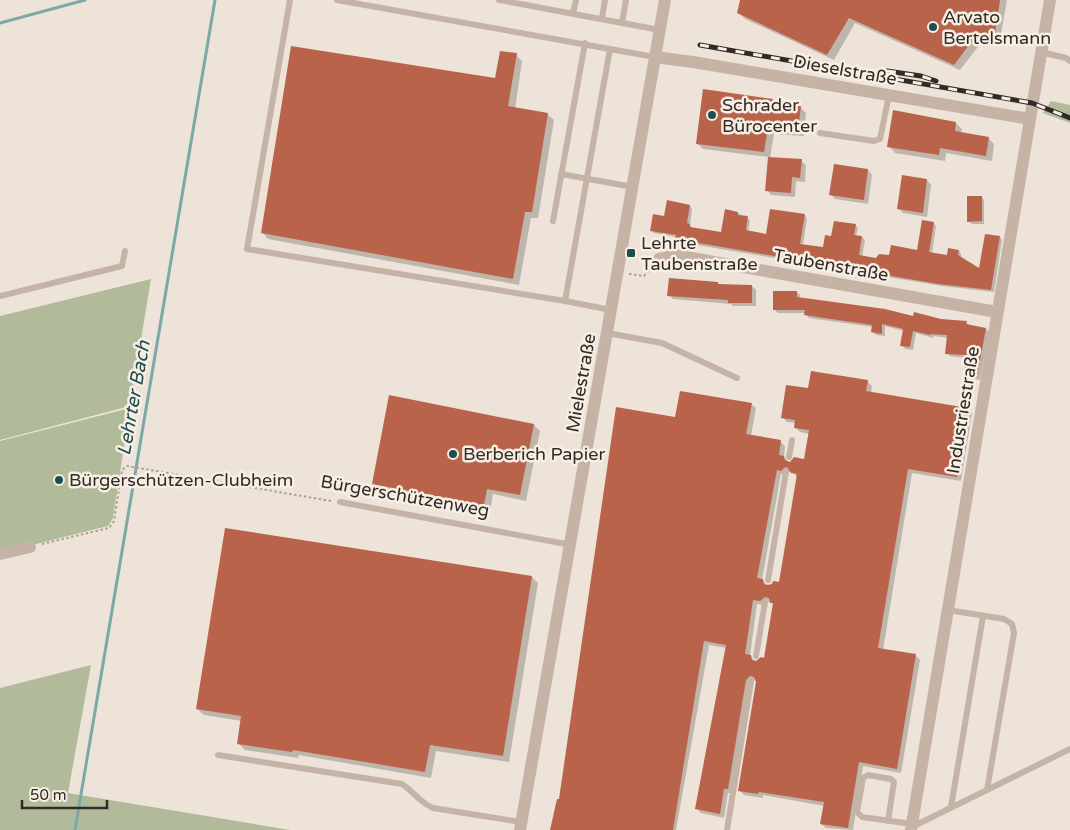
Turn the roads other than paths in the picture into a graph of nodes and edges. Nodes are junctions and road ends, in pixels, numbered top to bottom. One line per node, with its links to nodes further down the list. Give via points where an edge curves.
1 (290, 0): 28 (lane, via 246,249)
2 (337, 0): 13 (lane)
3 (499, 0): 9 (lane)
4 (576, 0): 9 (lane)
5 (605, 0): 10 (lane)
6 (626, 0): 11 (lane)
7 (665, 0): 12 (street, Mielestraße)
8 (1050, 0): 15 (street, Industriestraße)
9 (573, 13): 10 (lane)
10 (602, 18): 11 (lane)
11 (622, 23): 12 (lane)
12 (660, 30): 16 (street, Mielestraße)
13 (585, 43): 14 (lane); 21 (lane)
14 (610, 49): 16 (lane); 22 (lane)
15 (1041, 52): 17 (lane); 19 (street, Industriestraße)
16 (655, 57): 18 (street, Dieselstraße); 23 (street, Mielestraße)
17 (1070, 61)
18 (890, 95): 19 (street, Dieselstraße); 20 (lane, via 880,139 874,141)
19 (1030, 119): 30 (street, Industriestraße)
20 (820, 133)
21 (561, 174): 22 (lane); 24 (lane)
22 (587, 179): 23 (lane); 28 (lane)
23 (633, 187): 29 (street, Mielestraße)
24 (553, 221)
25 (125, 251): 27 (lane, via 122,266)
26 (659, 259): 30 (street, Taubenstraße, via 675,255)
27 (0, 296)
28 (565, 301): 29 (lane)
29 (611, 310): 31 (street, Mielestraße)
30 (997, 312): 42 (street, Industriestraße)
31 (608, 333): 32 (lane, via 662,342); 37 (street, Mielestraße)
32 (737, 378)
33 (792, 440): 34 (lane)
34 (789, 456)
35 (786, 472): 40 (lane)
36 (340, 502): 37 (lane, Bürgerschützenweg)
37 (571, 544): 51 (street, Mielestraße)
38 (30, 547): 39 (street)
39 (0, 554)
40 (768, 580)
41 (765, 602): 44 (lane)
42 (948, 610): 43 (lane); 52 (street, Industriestraße)
43 (982, 616): 48 (lane, via 1004,619 1012,624 1014,633); 49 (lane)
44 (756, 656)
45 (751, 681): 53 (lane)
46 (1070, 749): 48 (lane)
47 (218, 755): 51 (lane, via 402,784 422,803 433,808)
48 (987, 790): 49 (lane)
49 (952, 807): 52 (lane)
50 (888, 821): 50 (lane, via 862,818 857,812 863,778 868,775 891,778 894,782); 52 (lane)
51 (521, 826)
52 (912, 827)
53 (727, 830)

